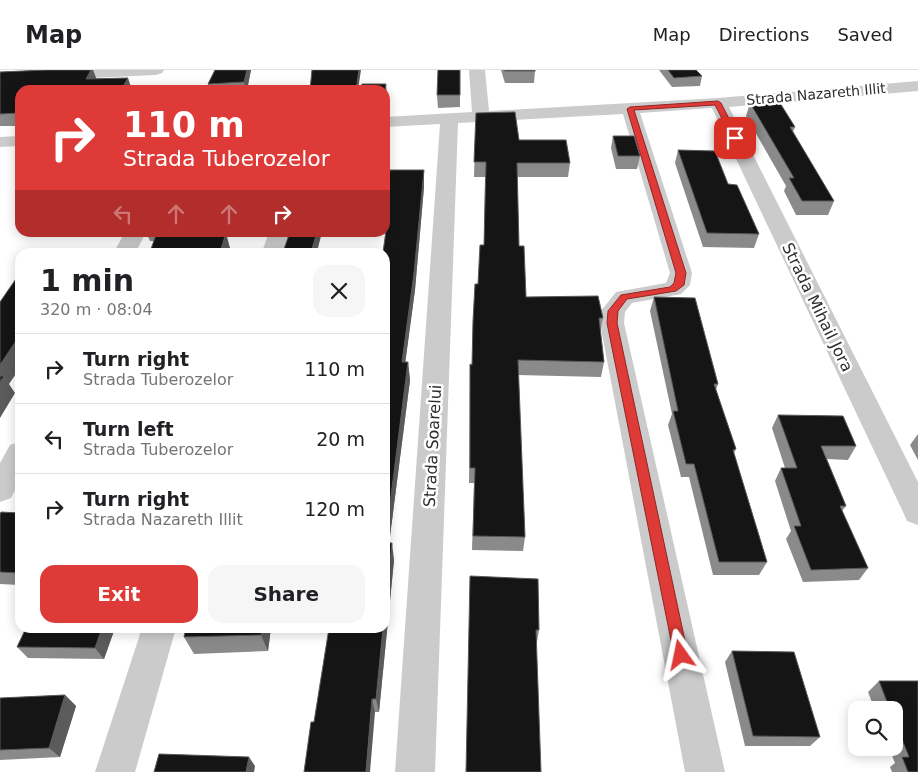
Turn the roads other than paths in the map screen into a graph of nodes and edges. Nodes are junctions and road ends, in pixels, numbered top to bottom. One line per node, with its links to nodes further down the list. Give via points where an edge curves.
1 (156, 70): 3 (street)
2 (477, 70): 7 (street)
3 (0, 77)
4 (916, 88): 5 (street, Strada Nazareth Illit)
5 (718, 103): 6 (street, Strada Nazareth Illit); 16 (street, Strada Mihail Jora)
6 (630, 109): 7 (street, Strada Nazareth Illit); 20 (street, via 681,273 679,285 673,289 624,297 613,311 612,323)
7 (481, 118): 8 (street, Strada Nazareth Illit)
8 (449, 119): 9 (street, Strada Nazareth Illit); 19 (street, Strada Soarelui)
9 (390, 122)
10 (15, 140): 11 (street)
11 (0, 142)
12 (133, 237): 13 (street)
13 (127, 248)
14 (15, 462): 15 (street)
15 (0, 490)
16 (918, 512)
17 (157, 633): 18 (street)
18 (115, 772)
19 (415, 772)
20 (705, 772)

